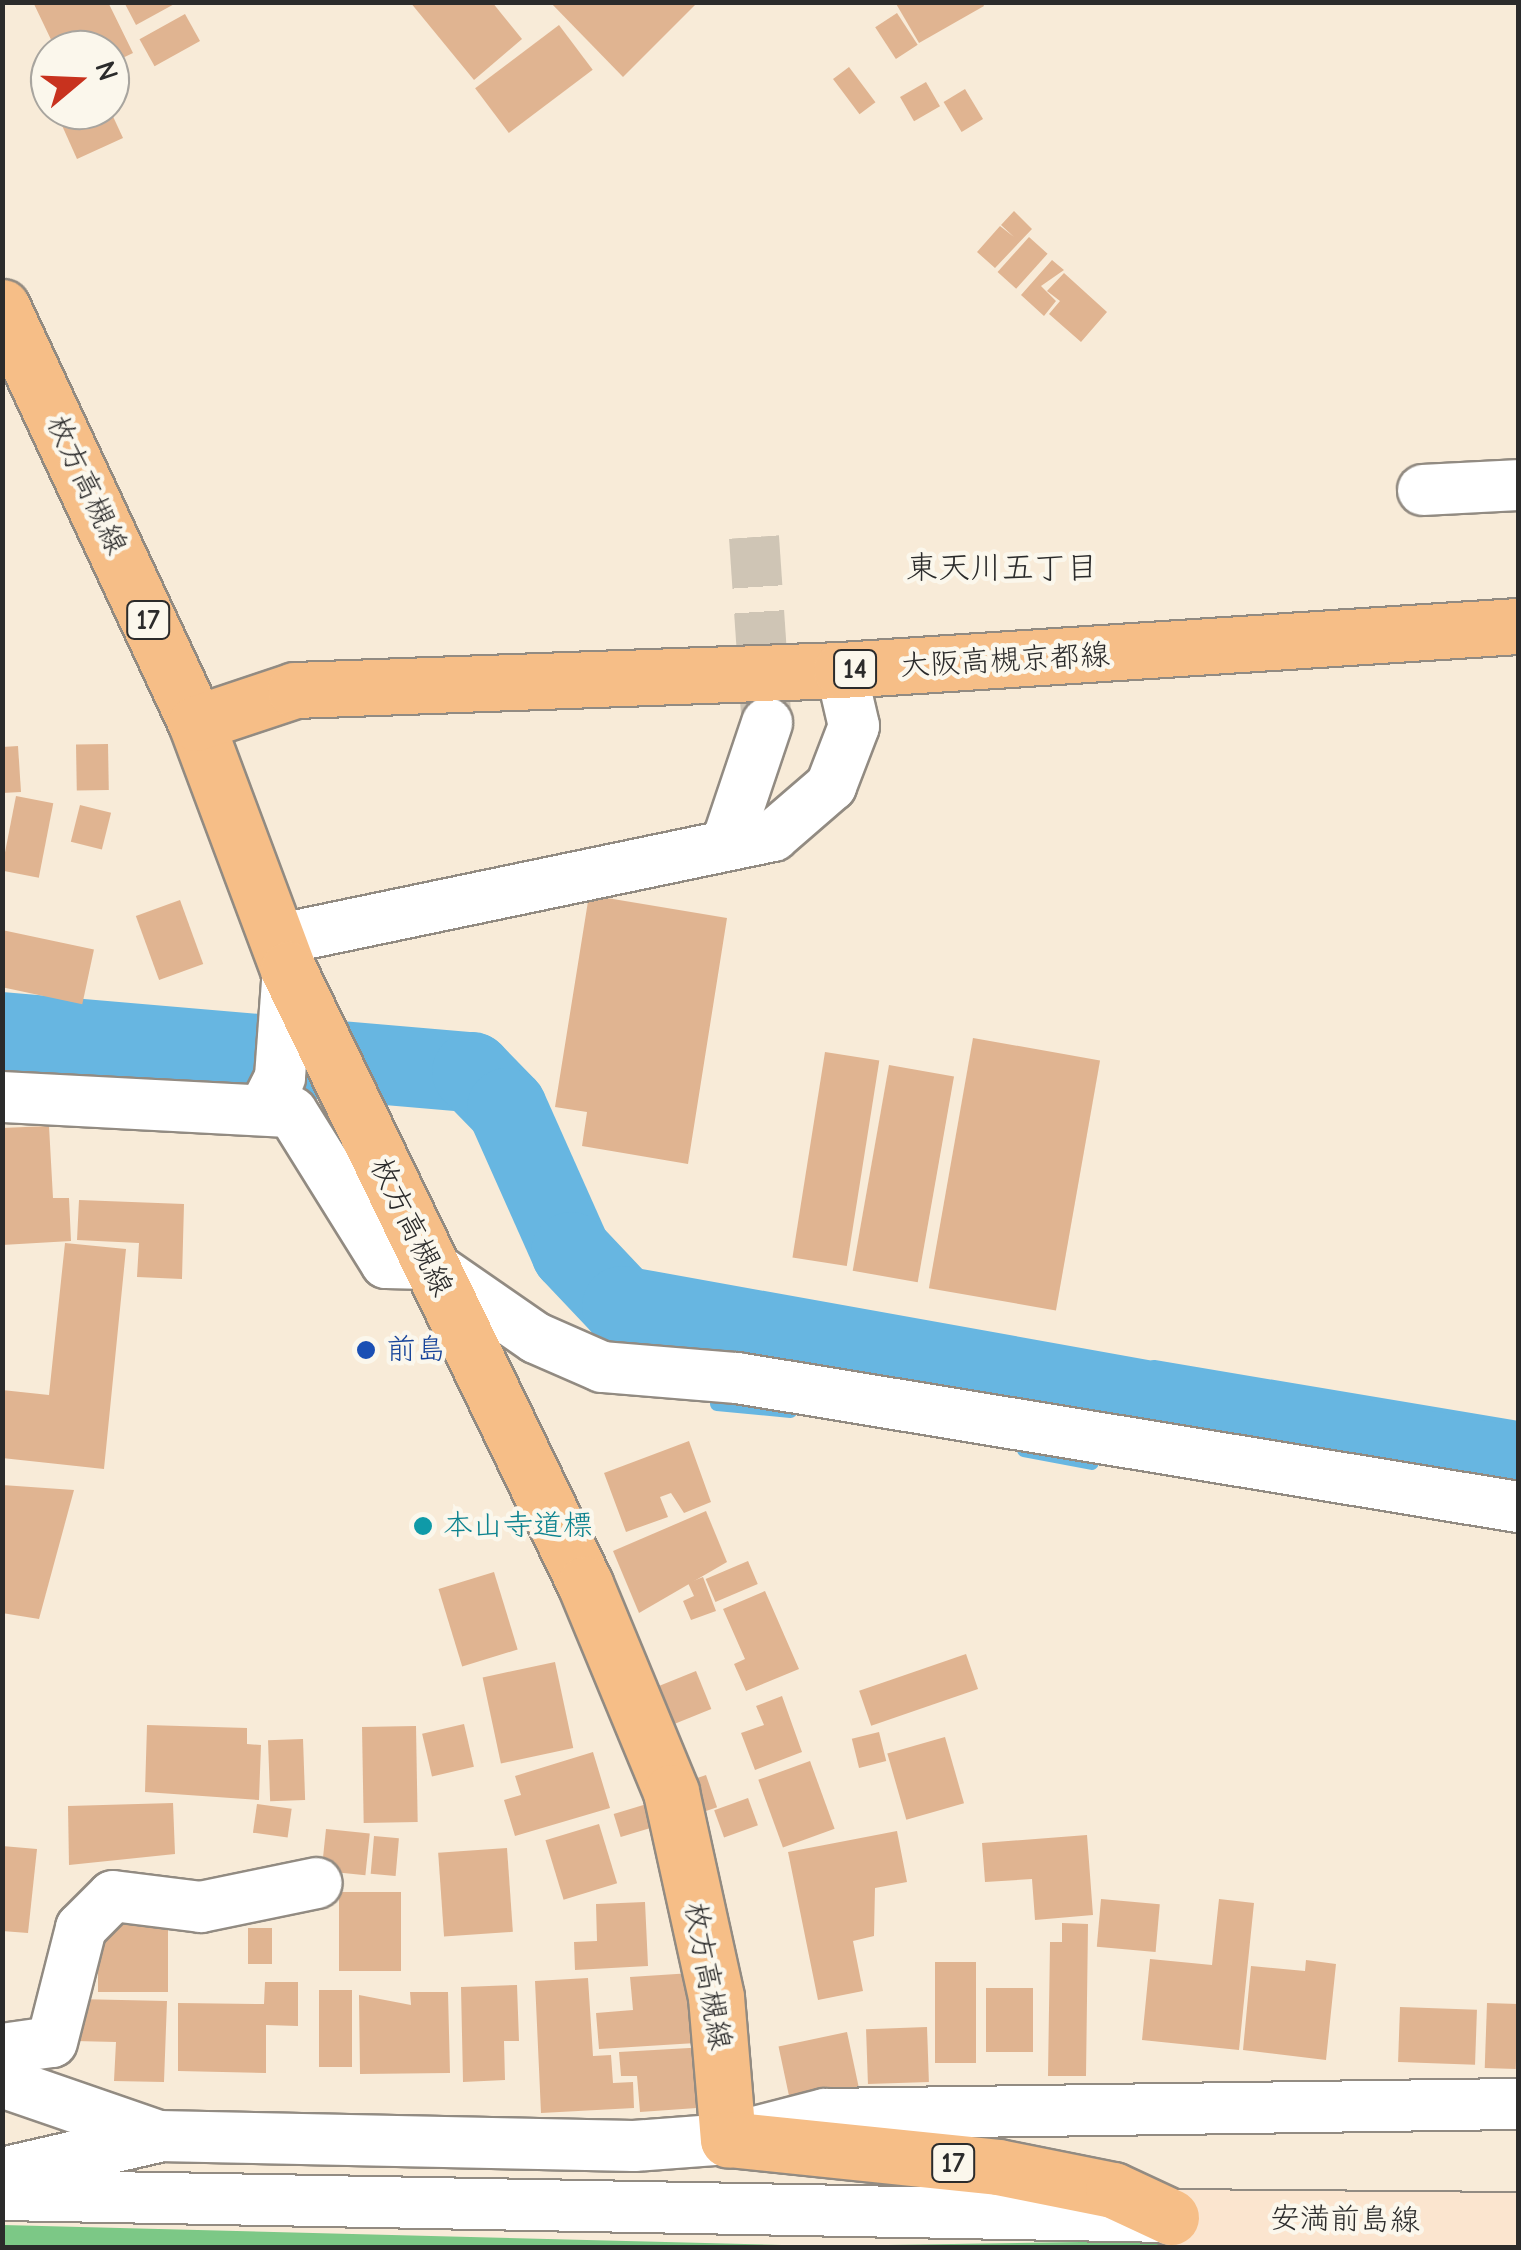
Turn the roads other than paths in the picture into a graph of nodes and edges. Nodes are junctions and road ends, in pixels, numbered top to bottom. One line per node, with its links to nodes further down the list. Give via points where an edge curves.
1 (2, 308): 7 (main road, 枚方高槻線 / 17)
2 (1518, 484): 3 (street)
3 (1423, 490)
4 (1518, 626): 5 (main road, 大阪高槻京都線 / 14)
5 (842, 670): 7 (main road, 大阪高槻京都線 / 14, via 295,690); 8 (street, via 854,726 831,786 773,836)
6 (767, 723): 8 (street)
7 (196, 724): 9 (main road, 枚方高槻線 / 17)
8 (726, 846): 9 (street)
9 (282, 954): 11 (street, via 280,1077); 12 (main road, 枚方高槻線 / 17)
10 (2, 1097): 11 (street)
11 (266, 1105): 12 (street, via 292,1112 316,1138 372,1251 386,1262)
12 (429, 1264): 13 (street, via 536,1338 602,1367 737,1378); 19 (main road, 枚方高槻線 / 17, via 585,1584 670,1792 716,1996)
13 (1518, 1507)
14 (317, 1884): 15 (street, via 201,1908 113,1896 81,1928 52,2042)
15 (2, 2049)
16 (2, 2082): 18 (street)
17 (1518, 2104): 19 (street, via 825,2114)
18 (159, 2136): 19 (street, via 634,2146); 20 (street)
19 (728, 2139): 22 (main road, 17, via 998,2168 1113,2190)
20 (2, 2173)
21 (2, 2196): 22 (street)
22 (1171, 2217): 23 (main road, 安満前島線)
23 (1518, 2220)

